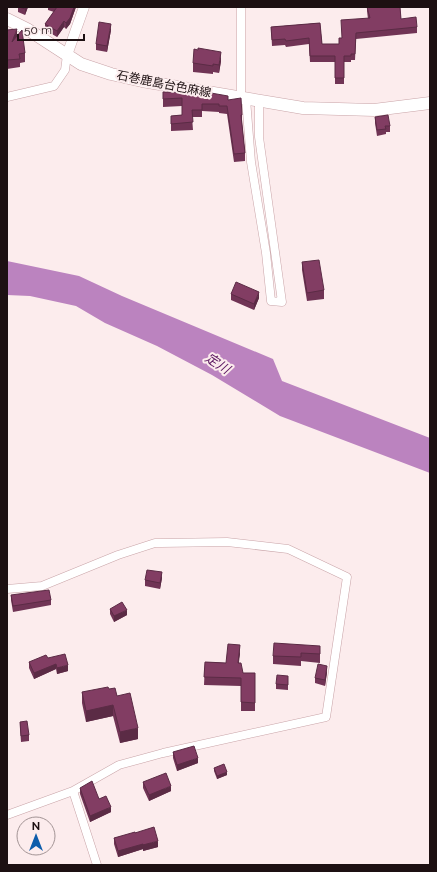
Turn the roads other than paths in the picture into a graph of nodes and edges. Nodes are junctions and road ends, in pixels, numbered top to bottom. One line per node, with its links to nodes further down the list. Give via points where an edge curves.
1 (84, 7): 4 (street)
2 (241, 7): 6 (street)
3 (7, 19): 4 (main road, 石巻鹿島台色麻線)
4 (67, 54): 5 (street, via 66,70 54,86); 6 (main road, 石巻鹿島台色麻線, via 81,64 111,74)
5 (7, 96)
6 (244, 99): 7 (main road, 石巻鹿島台色麻線); 7 (street, via 271,301 282,302 259,137)
7 (259, 102): 8 (main road, 石巻鹿島台色麻線, via 346,110 374,110)
8 (430, 103)
9 (7, 589): 10 (street, via 42,586 155,543 227,542 288,549 347,577 326,717 120,765)
10 (73, 790): 11 (street); 12 (street)
11 (7, 815)
12 (97, 865)

